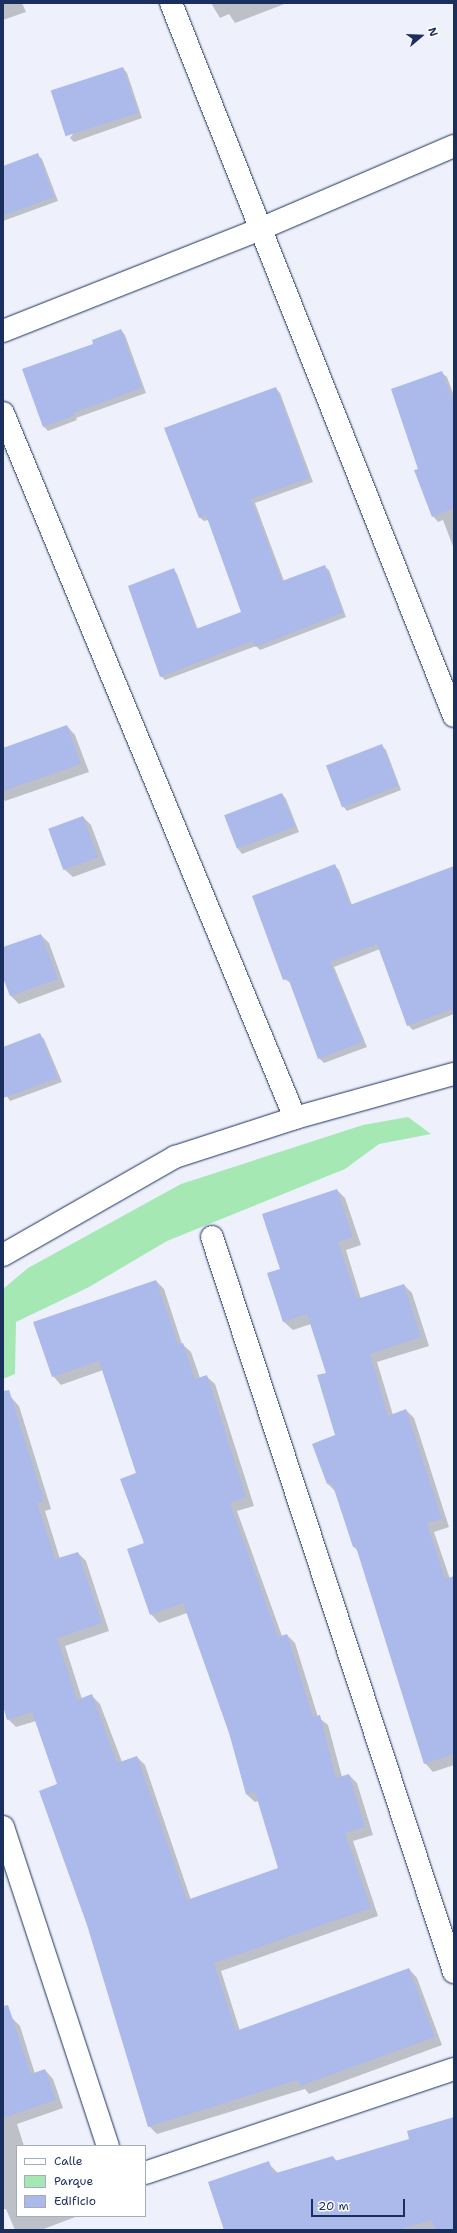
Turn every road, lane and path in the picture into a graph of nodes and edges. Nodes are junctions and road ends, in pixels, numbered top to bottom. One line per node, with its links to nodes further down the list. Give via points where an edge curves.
1 (171, 3): 3 (street)
2 (454, 146): 3 (street)
3 (260, 229): 4 (street); 6 (street)
4 (3, 331)
5 (3, 413): 8 (street)
6 (454, 716)
7 (454, 1074): 8 (street)
8 (296, 1118): 10 (street, via 175,1157)
9 (212, 1237): 12 (street)
10 (4, 1250)
11 (3, 1827): 14 (street)
12 (454, 1972)
13 (454, 2069): 15 (street)
14 (108, 2145)
15 (146, 2173)

